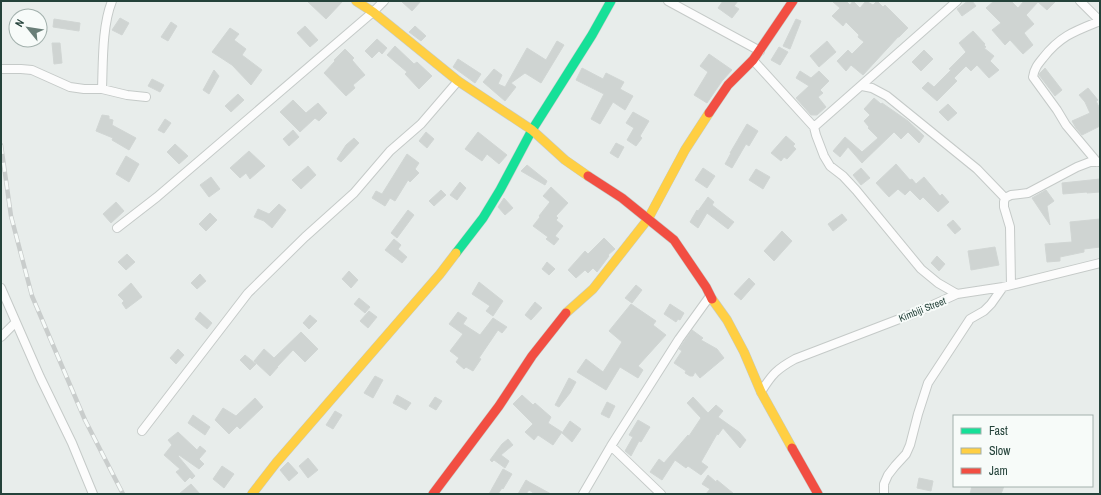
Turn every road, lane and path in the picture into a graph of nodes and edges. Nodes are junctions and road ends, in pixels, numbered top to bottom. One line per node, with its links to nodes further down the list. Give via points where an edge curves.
1 (112, 1): 16 (street, via 106,25)
2 (356, 1): 9 (street)
3 (384, 1): 9 (street)
4 (611, 1): 19 (street)
5 (668, 1): 11 (street)
6 (793, 1): 11 (street)
7 (956, 1): 15 (street)
8 (1080, 1): 10 (street)
9 (373, 12): 14 (street); 23 (street, via 157,197)
10 (1100, 21): 20 (street, via 1068,34 1056,42 1038,64 1033,77 1066,125)
11 (760, 51): 12 (street)
12 (753, 60): 18 (street); 22 (street, via 728,85 685,150)
13 (1, 69): 16 (street, via 32,70 70,87)
14 (458, 81): 19 (street); 32 (street, via 421,124 390,151 354,193 304,237 248,293)
15 (862, 86): 18 (street); 21 (street, via 887,96 977,169)
16 (102, 89): 17 (street)
17 (146, 96)
18 (814, 127): 27 (street, via 830,166 856,190 921,269)
19 (532, 130): 22 (street, via 565,160 622,198); 35 (street, via 483,218 440,274)
20 (1098, 162): 21 (street, via 1077,167 1028,193)
21 (1005, 198): 25 (street, via 1004,207 1010,227)
22 (648, 220): 28 (street, via 674,240); 36 (street, via 593,289 565,314 532,356 499,406)
23 (117, 228)
24 (1100, 263): 25 (street, Kimbiji Street)
25 (1007, 286): 27 (street, Kimbiji Street); 40 (street, via 984,311 970,319 928,383 910,445 906,454 888,475 884,484)
26 (1, 288): 29 (street)
27 (957, 294): 31 (street, Kimbiji Street, via 795,359 780,367)
28 (710, 296): 31 (street, via 741,345); 33 (street, via 679,339)
29 (15, 323): 30 (street); 34 (street, via 72,443)
30 (1, 336)
31 (761, 392): 39 (street)
32 (142, 431)
33 (611, 446): 37 (street); 38 (street)
34 (93, 494)
35 (252, 494)
36 (433, 494)
37 (583, 494)
38 (661, 494)
39 (818, 494)
40 (884, 494)

